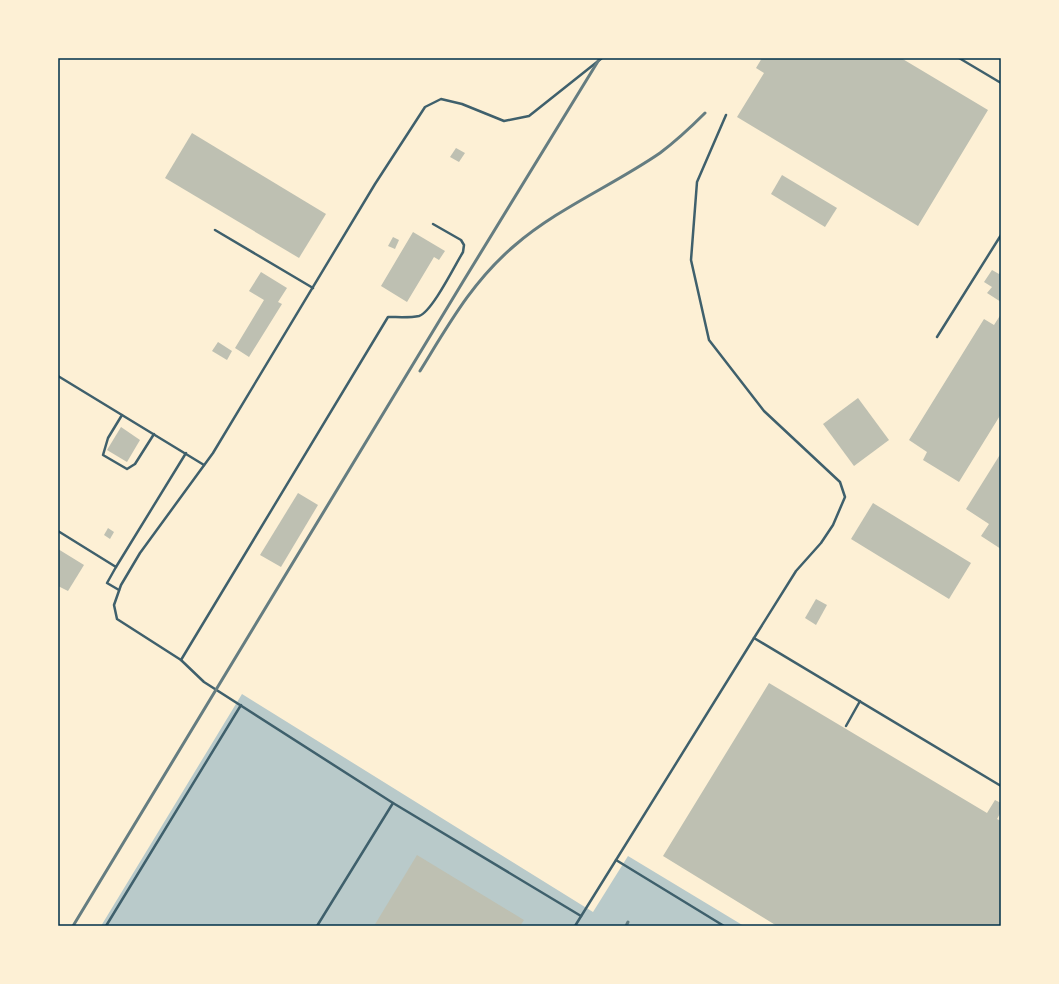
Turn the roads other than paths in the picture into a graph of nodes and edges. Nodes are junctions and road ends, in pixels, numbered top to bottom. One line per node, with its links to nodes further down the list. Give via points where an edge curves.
1 (602, 58): 8 (lane, via 529,116 504,121 462,104 441,99 424,107)
2 (960, 58): 3 (lane)
3 (1001, 83)
4 (726, 115): 18 (lane, via 697,182 691,260 709,340 764,411 840,482 845,497 833,525 796,571)
5 (433, 224): 19 (lane, via 461,240 464,245 463,252 425,312 419,316 388,317)
6 (215, 230): 8 (lane)
7 (1001, 235): 9 (lane)
8 (313, 288): 14 (lane)
9 (936, 337)
10 (58, 376): 11 (lane)
11 (122, 415): 12 (lane); 12 (lane, via 108,438 103,455 127,470 135,464)
12 (154, 434): 13 (lane)
13 (186, 453): 14 (lane); 16 (lane)
14 (204, 465): 17 (lane, via 140,553)
15 (58, 531): 16 (lane)
16 (116, 567): 17 (lane, via 107,583)
17 (119, 590): 19 (lane, via 114,605 117,619)
18 (754, 638): 20 (lane); 25 (lane)
19 (181, 660): 21 (lane, via 204,682)
20 (860, 701): 22 (lane); 23 (lane)
21 (241, 705): 24 (lane); 27 (lane)
22 (846, 726)
23 (1001, 786)
24 (393, 803): 26 (lane); 28 (lane)
25 (616, 860): 26 (lane); 30 (lane)
26 (581, 916): 29 (lane)
27 (106, 926)
28 (317, 926)
29 (575, 926)
30 (724, 926)

